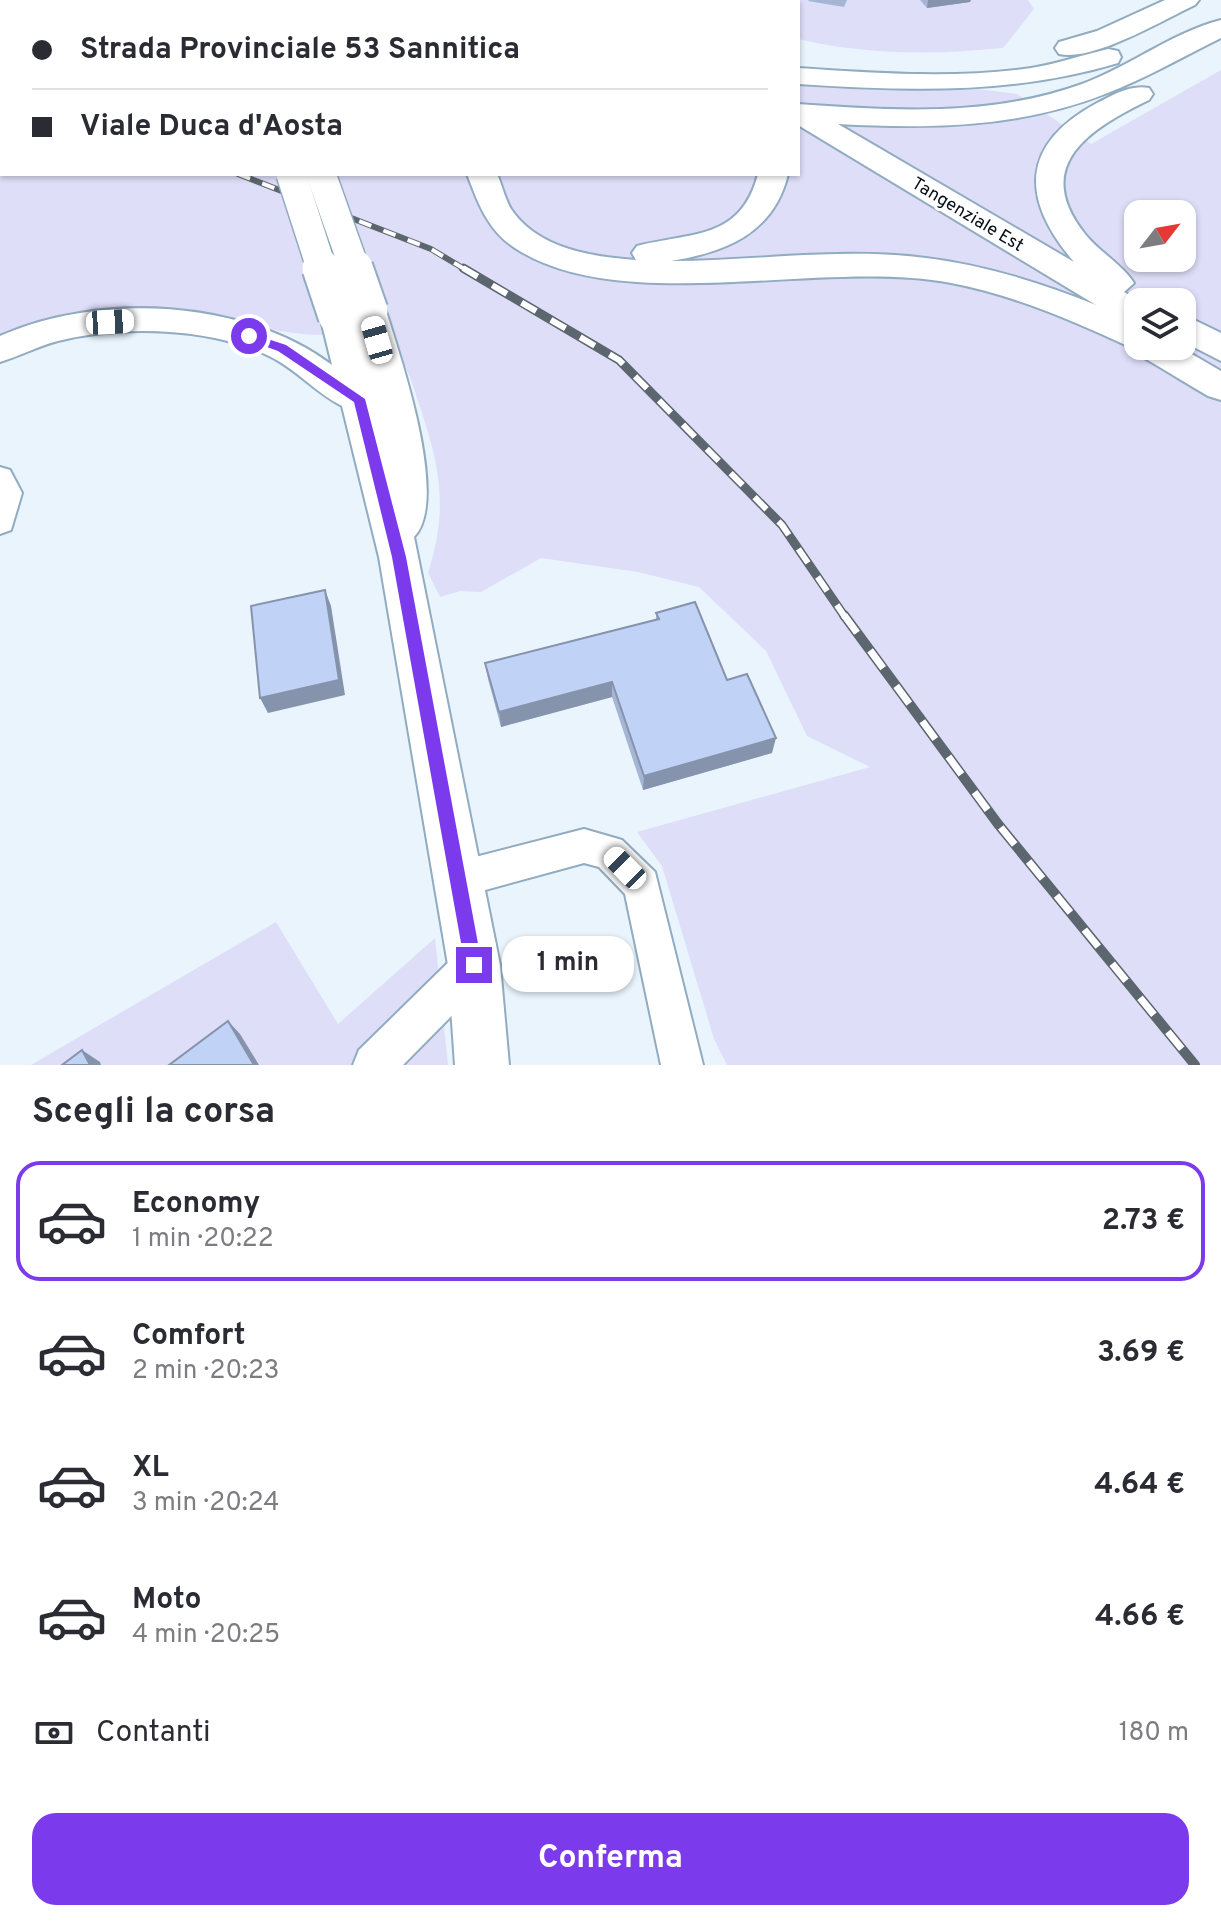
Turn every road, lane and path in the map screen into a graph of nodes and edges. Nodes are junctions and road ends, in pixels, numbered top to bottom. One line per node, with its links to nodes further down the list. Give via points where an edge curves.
1 (1186, 0): 4 (main road, via 1106,37 1031,57 910,66)
2 (1221, 6): 6 (main road, via 1101,59 1007,78 912,83)
3 (1221, 28): 7 (main road, via 1092,90 1042,103 930,117)
4 (800, 52)
5 (1221, 52): 14 (main road, via 1091,119 1058,150 1049,171 1055,215 1094,266)
6 (800, 76)
7 (800, 113)
8 (800, 114): 15 (main road, Tangenziale Est)
9 (292, 176): 16 (main road, bridge)
10 (321, 176): 16 (main road, bridge)
11 (482, 176): 17 (main road, via 486,194 501,217 530,242 569,261 665,275 858,263 929,269 1017,290)
12 (509, 176): 13 (main road, via 515,195 530,211 569,238 616,251 650,253 688,248 757,216 771,195)
13 (773, 176)
14 (1124, 288)
15 (1124, 306)
16 (353, 314): 25 (main road); 28 (main road, via 394,397 407,463)
17 (1124, 330)
18 (1196, 334): 20 (main road)
19 (1196, 348): 23 (main road)
20 (1221, 349)
21 (0, 350): 25 (main road, via 83,324 136,321 207,327 282,348)
22 (1175, 360): 24 (main road)
23 (1221, 363)
24 (1221, 387)
25 (359, 399): 28 (main road)
26 (0, 478): 27 (street, via 7,493)
27 (0, 522)
28 (399, 557): 29 (main road)
29 (456, 880): 30 (main road); 33 (street, via 584,846 609,852 642,885)
30 (474, 965): 31 (street); 32 (main road)
31 (374, 1065)
32 (482, 1065)
33 (682, 1065)

